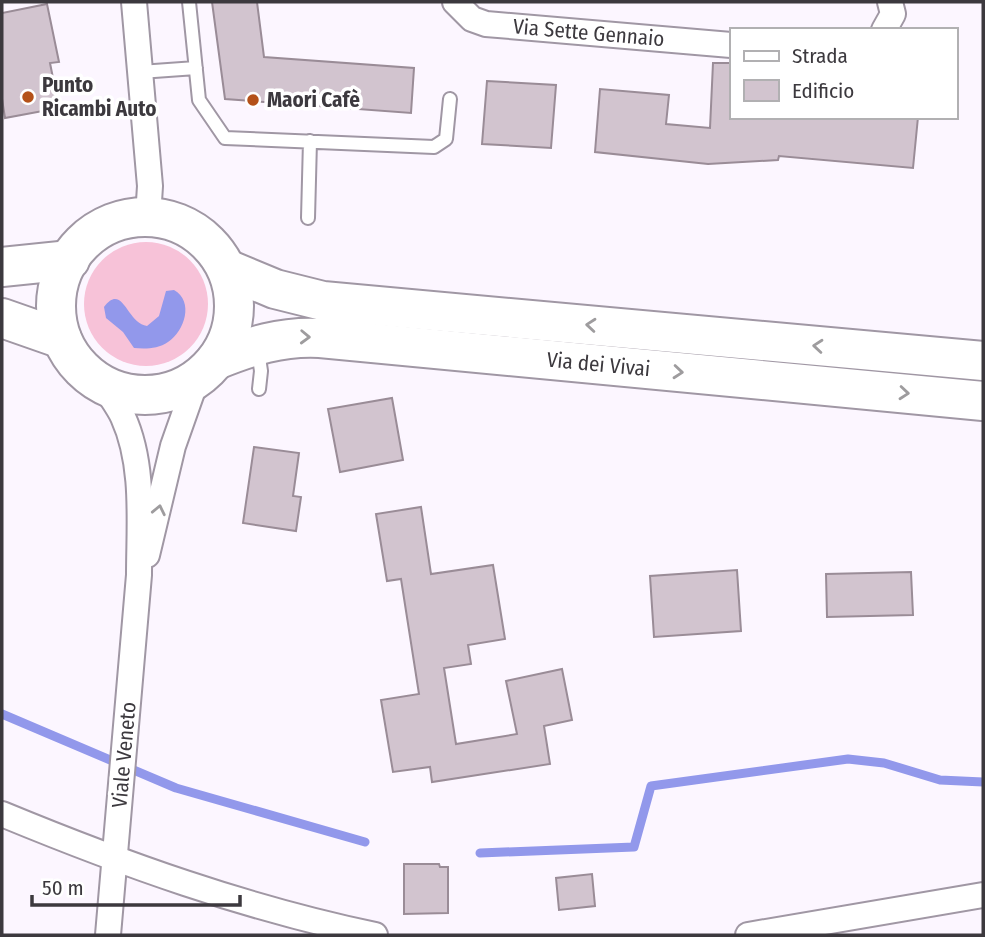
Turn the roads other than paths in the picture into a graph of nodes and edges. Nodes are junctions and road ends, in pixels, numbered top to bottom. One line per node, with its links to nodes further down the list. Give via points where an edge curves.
1 (134, 2): 8 (street)
2 (189, 2): 7 (lane)
3 (455, 2): 6 (street, Via Sette Gennaio, via 464,14 486,24)
4 (890, 2): 5 (street, via 893,14)
5 (885, 28)
6 (730, 45)
7 (196, 68): 8 (lane); 10 (lane, via 199,100 225,138)
8 (140, 72): 11 (street, via 150,186)
9 (450, 99): 10 (lane, via 446,139 434,147)
10 (310, 141): 12 (lane)
11 (148, 217): 13 (main road, via 103,228 84,241); 15 (main road, via 173,221 195,232)
12 (308, 218)
13 (69, 260): 14 (main road); 17 (main road, via 59,285 56,313)
14 (2, 267)
15 (227, 270): 19 (main road, Via dei Vivai, one-way to 15, via 323,301); 20 (main road, via 234,316 228,339)
16 (2, 318): 17 (main road)
17 (62, 339): 21 (main road, via 76,363)
18 (256, 344): 20 (main road, Via dei Vivai); 22 (lane); 23 (main road, Via dei Vivai, one-way to 23, via 291,337 320,338)
19 (983, 361)
20 (207, 369): 21 (main road, via 174,391 148,395); 24 (street, Viale Veneto, one-way to 20, via 153,537 173,446)
21 (103, 384): 24 (street, Viale Veneto, via 123,417 133,452 138,480)
22 (259, 389)
23 (983, 401)
24 (139, 575): 26 (street, Viale Veneto)
25 (2, 814): 26 (street)
26 (115, 861): 28 (street, Viale Veneto); 29 (street, via 315,922)
27 (983, 895): 30 (street)
28 (108, 935)
29 (375, 935)
30 (748, 935)

